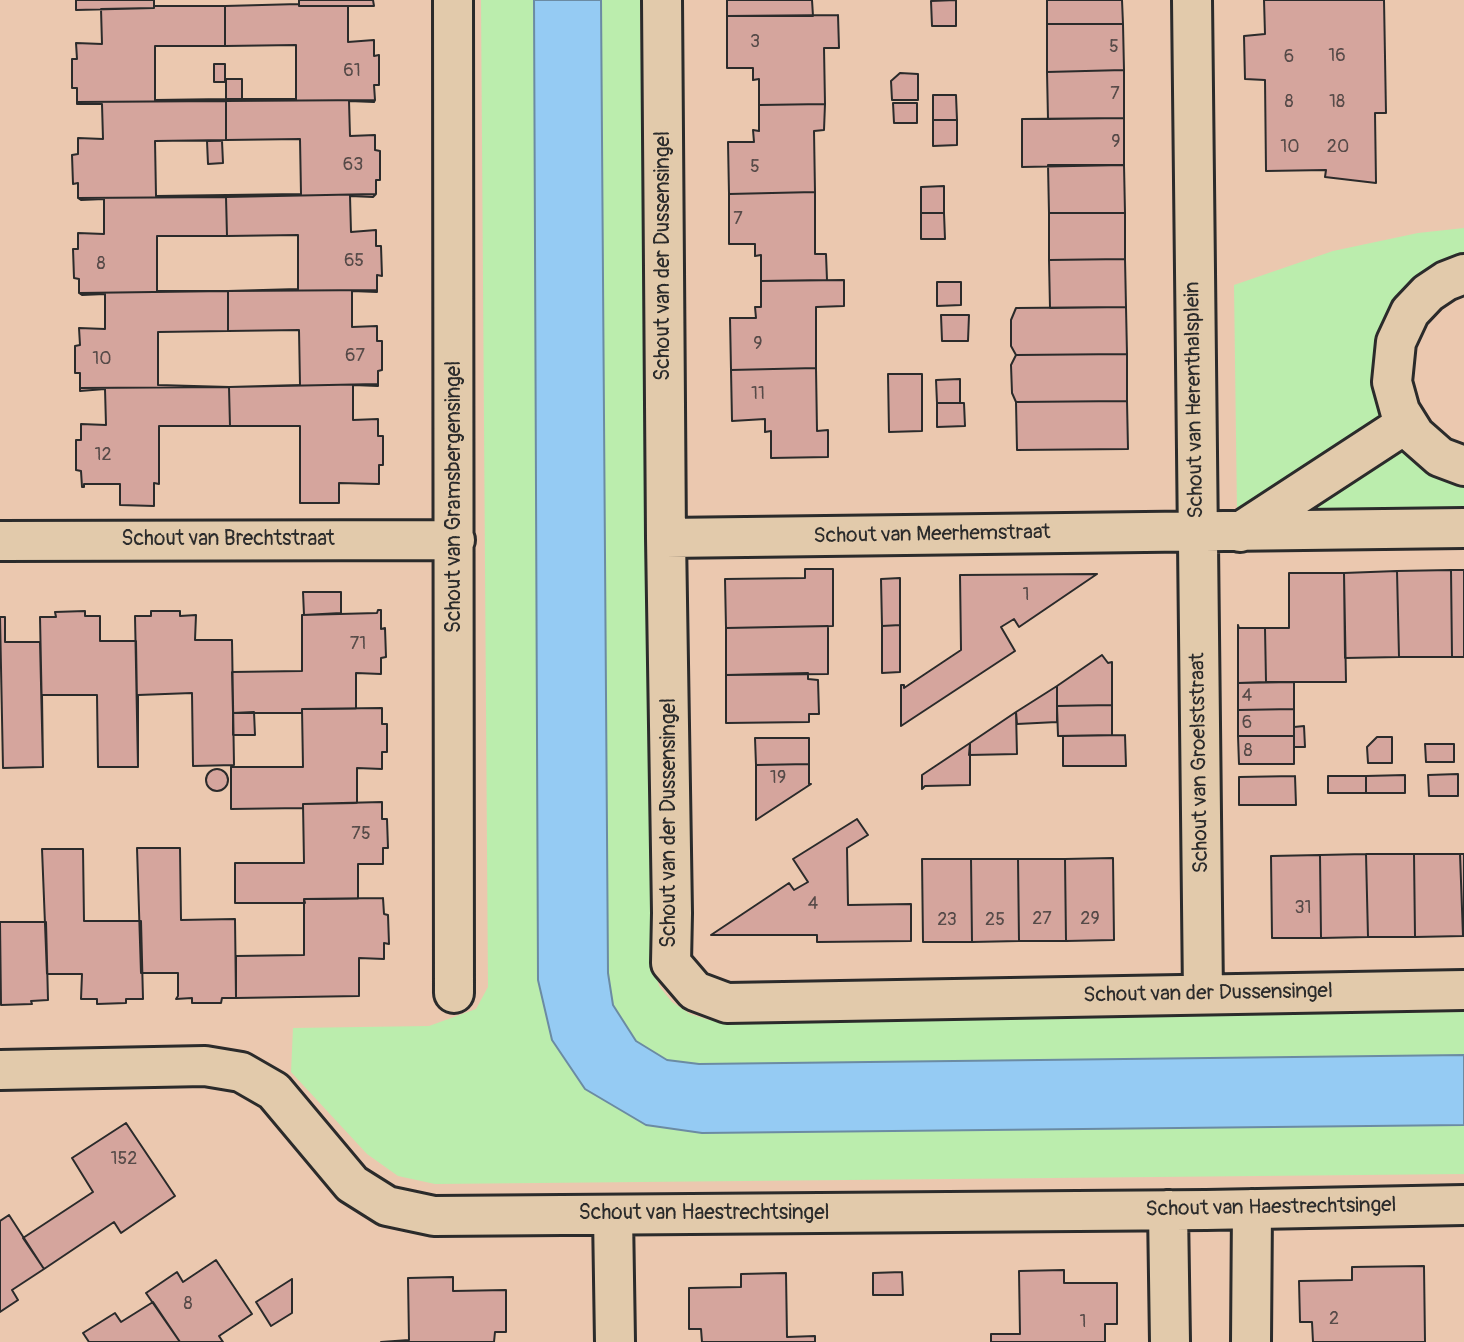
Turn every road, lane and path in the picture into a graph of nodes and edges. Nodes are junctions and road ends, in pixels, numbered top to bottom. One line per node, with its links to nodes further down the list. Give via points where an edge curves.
1 (453, 0): 11 (street, Schout van Gramsbergensingel)
2 (662, 0): 10 (street, Schout van der Dussensingel)
3 (1192, 0): 8 (street, Schout van Herenthalsplein)
4 (1464, 274): 5 (street, via 1428,293 1410,312 1396,342 1392,382)
5 (1406, 423): 6 (street, via 1440,457); 9 (street)
6 (1464, 466)
7 (1464, 528): 9 (street, Schout van Herenthalsplein)
8 (1197, 532): 9 (street, Schout van Herenthalsplein); 10 (street, Schout van Meerhemstraat); 15 (street, Schout van Groelststraat)
9 (1240, 532)
10 (666, 538): 15 (street, Schout van der Dussensingel, via 671,964 695,992 727,1003)
11 (455, 540): 12 (street, Schout van Brechtstraat); 14 (street, Schout van Gramsbergensingel)
12 (0, 541)
13 (1464, 990): 15 (street, Schout van der Dussensingel)
14 (454, 993)
15 (1203, 994)
16 (0, 1070): 20 (street, Schout van Haestrechtsingel, via 205,1066 241,1072 274,1091 352,1184 387,1206 434,1216)
17 (1464, 1205): 18 (street, Schout van Haestrechtsingel)
18 (1252, 1209): 19 (street, Schout van Haestrechtsingel); 23 (street)
19 (1168, 1210): 20 (street, Schout van Haestrechtsingel); 22 (street)
20 (613, 1215): 21 (street)
21 (615, 1342)
22 (1170, 1342)
23 (1251, 1342)

